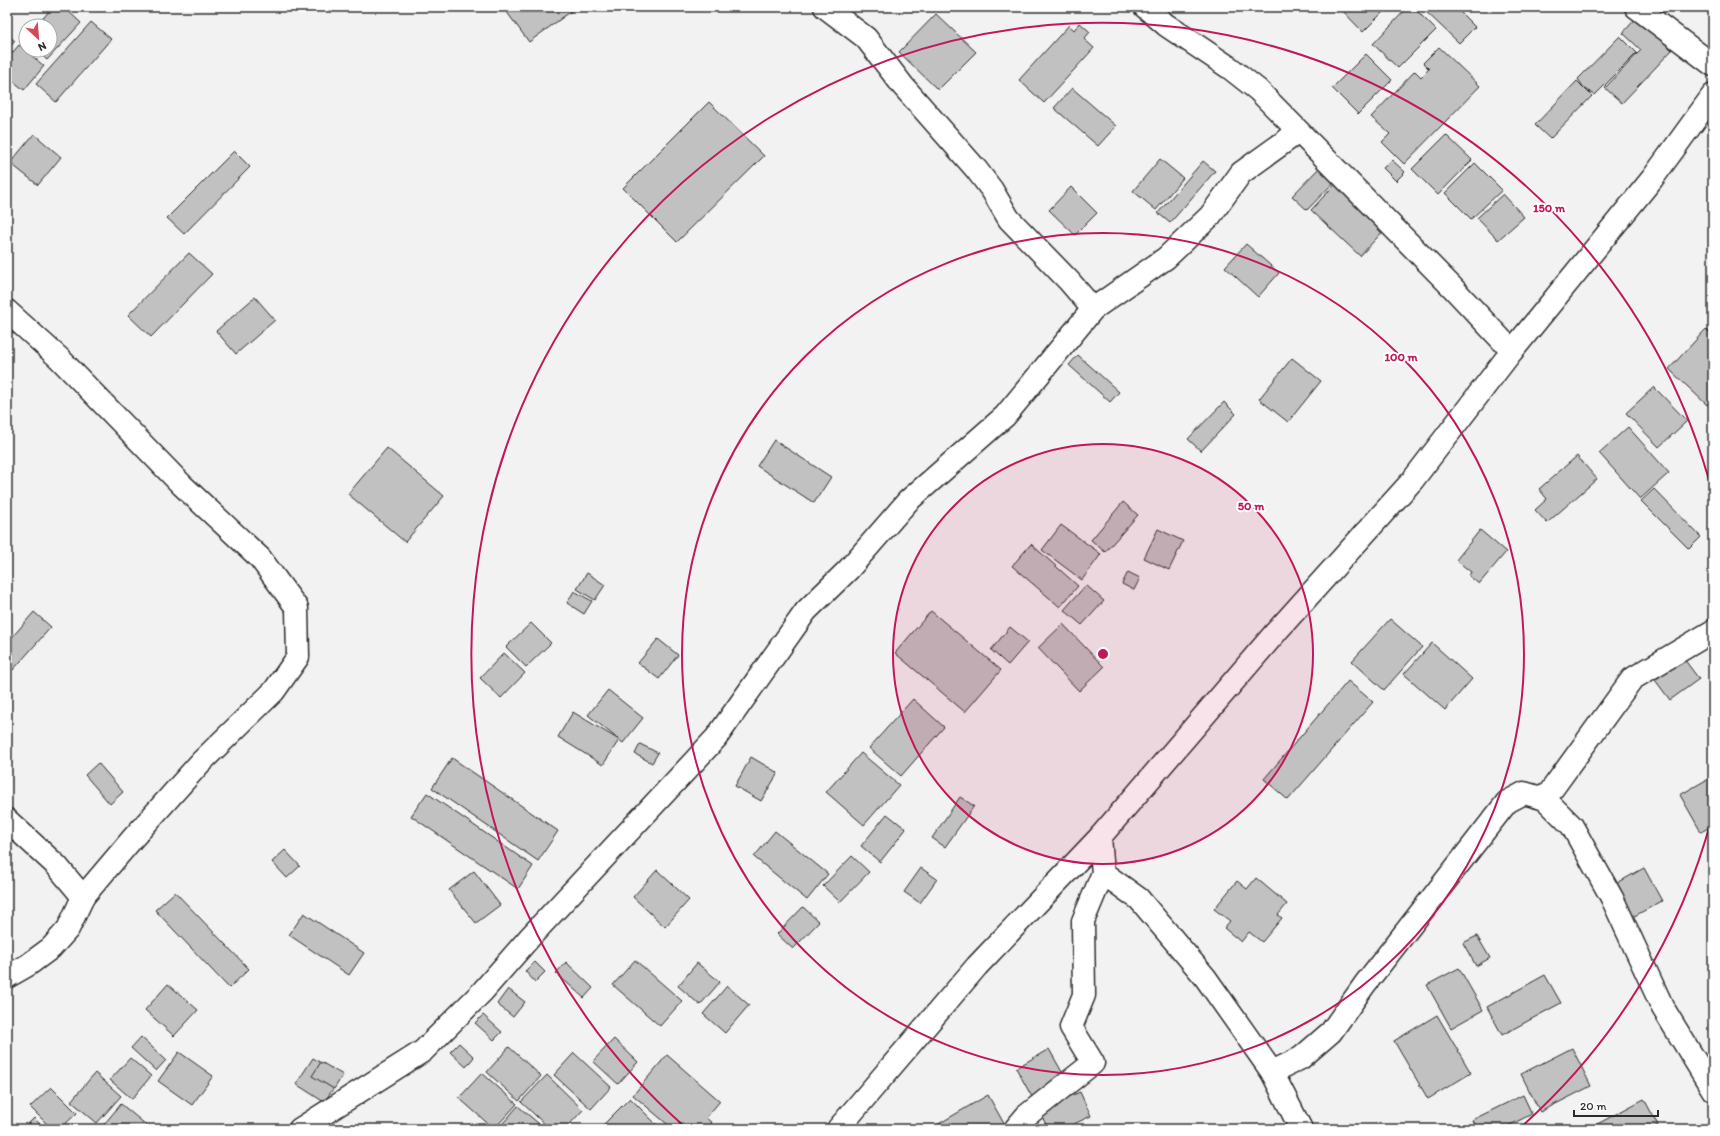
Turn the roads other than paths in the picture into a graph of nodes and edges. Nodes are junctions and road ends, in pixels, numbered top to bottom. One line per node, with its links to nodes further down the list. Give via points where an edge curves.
1 (824, 7): 7 (street, via 866,38 903,86 976,169 1010,218)
2 (1144, 7): 6 (street, via 1258,90)
3 (1636, 7): 4 (street)
4 (1713, 65)
5 (1712, 98): 9 (street, via 1652,179)
6 (1298, 132): 7 (street, via 1241,172 1210,216 1166,258); 9 (street)
7 (1093, 309): 19 (street, via 1005,416 908,502 848,570 806,610 716,738 482,992 423,1051)
8 (7, 311): 15 (street, via 58,358 182,485 260,558 297,608 298,657 274,691 201,762)
9 (1512, 351): 13 (street, via 1412,481 1276,632)
10 (1713, 631): 11 (street, via 1632,679)
11 (1545, 799): 17 (street, via 1524,793 1507,802 1365,984 1331,1032 1302,1058); 18 (street, via 1572,826 1612,898 1663,1008)
12 (7, 820): 15 (street, via 57,866)
13 (1100, 837): 14 (street); 20 (street, via 977,966)
14 (1103, 872): 17 (street, via 1139,899 1205,976); 21 (street, via 1082,921 1084,996 1071,1027 1093,1063 1026,1116)
15 (83, 897): 16 (street, via 68,929 51,948)
16 (7, 977)
17 (1272, 1072): 22 (street)
18 (1713, 1090)
19 (300, 1129)
20 (838, 1129)
21 (1015, 1129)
22 (1301, 1129)

